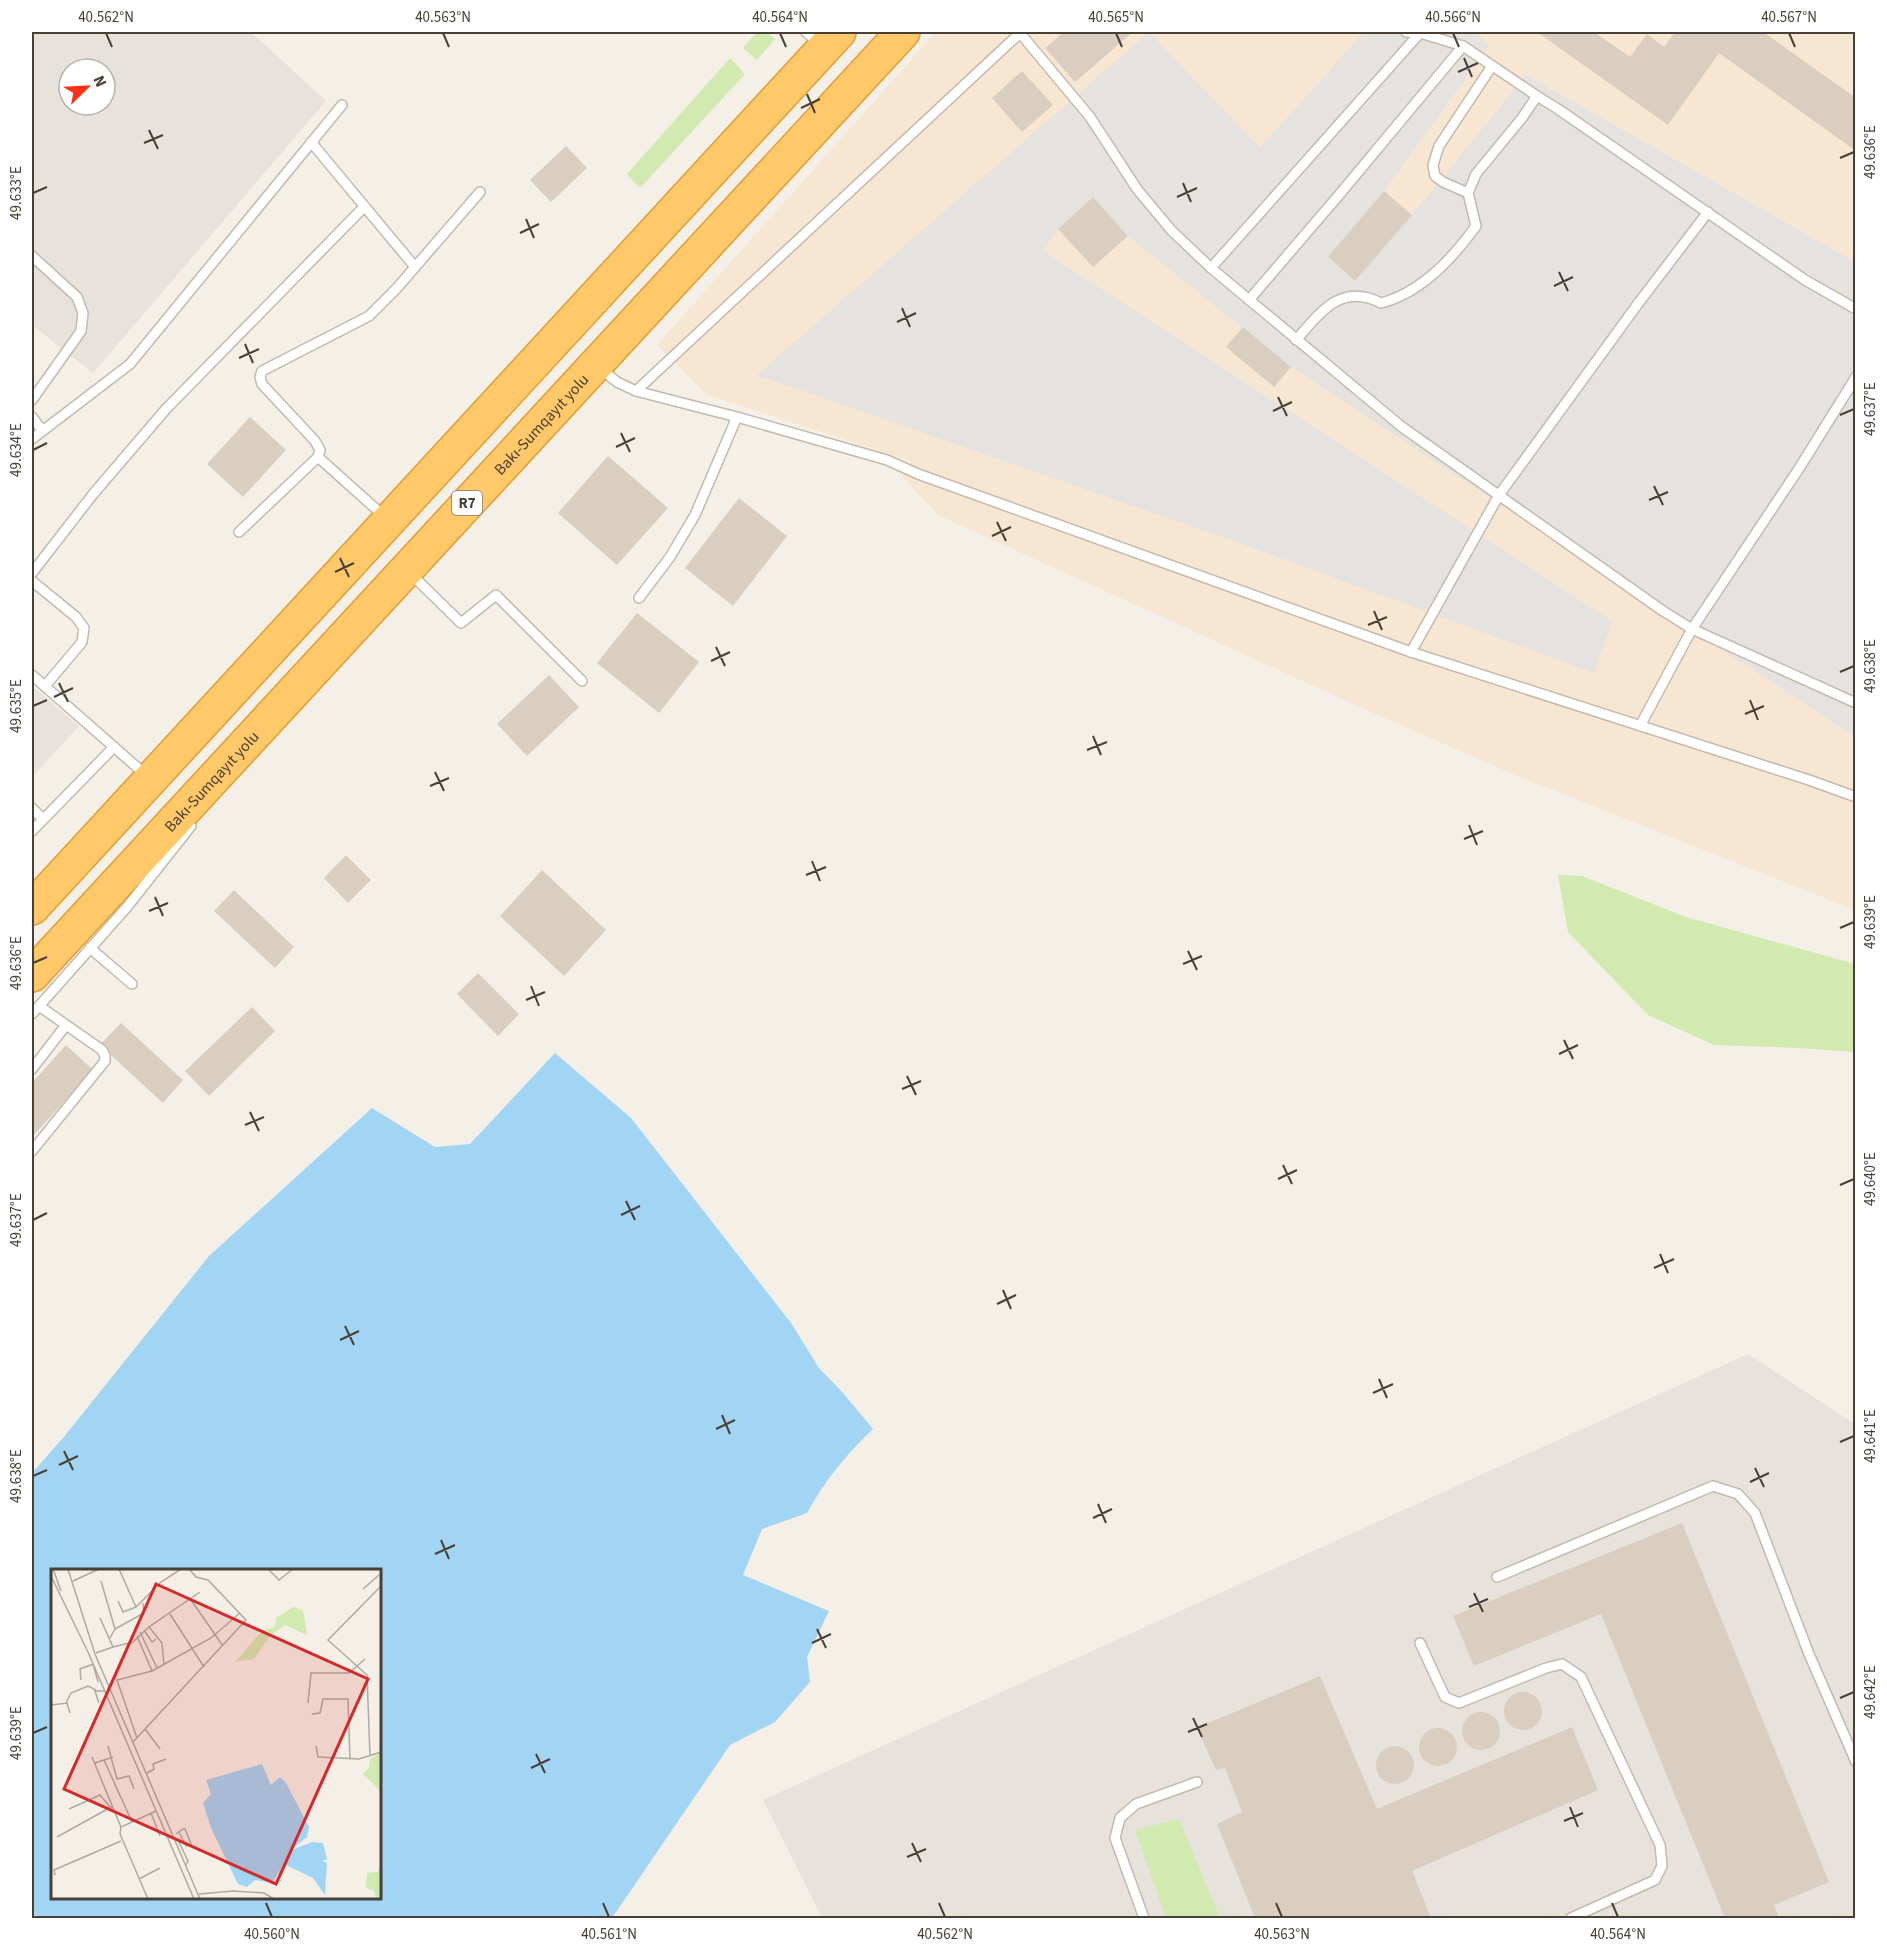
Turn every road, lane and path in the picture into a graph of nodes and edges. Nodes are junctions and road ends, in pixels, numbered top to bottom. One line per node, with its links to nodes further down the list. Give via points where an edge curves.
1 (903, 32): 21 (highway, Bakı-Sumqayıt yolu / R7)
2 (1020, 32): 17 (lane, via 1090,117 1144,198 1171,231); 23 (lane)
3 (1406, 32): 4 (lane)
4 (1420, 33): 6 (lane); 17 (lane)
5 (823, 37): 31 (highway)
6 (1462, 46): 7 (lane); 18 (lane)
7 (1492, 66): 8 (lane); 12 (lane, via 1439,146 1432,165 1435,176)
8 (1538, 96): 12 (lane, via 1476,174); 14 (lane)
9 (342, 105): 10 (lane)
10 (311, 142): 13 (lane); 27 (lane, via 130,364)
11 (480, 192): 16 (lane)
12 (1468, 193): 20 (lane, via 1476,226 1458,251 1425,280 1389,302 1360,296 1329,304)
13 (364, 207): 16 (lane); 34 (lane, via 166,409)
14 (1708, 212): 19 (lane, via 1805,280); 30 (lane)
15 (32, 256): 24 (lane, via 77,297 83,313 81,331)
16 (415, 267): 29 (lane, via 369,316 262,371 261,384 315,441 320,450)
17 (1211, 268): 18 (lane)
18 (1249, 300): 20 (lane)
19 (1856, 309)
20 (1296, 340): 30 (lane, via 1402,427)
21 (594, 364): 23 (lane); 33 (highway, Bakı-Sumqayıt yolu / R7)
22 (1856, 377): 37 (lane)
23 (636, 391): 26 (lane)
24 (32, 400)
25 (32, 417): 27 (lane)
26 (737, 417): 36 (lane, via 695,515); 38 (lane, via 887,460)
27 (42, 430): 28 (lane)
28 (32, 439)
29 (318, 457): 31 (lane); 32 (lane)
30 (1499, 495): 37 (lane); 38 (lane)
31 (389, 520): 45 (highway)
32 (239, 532)
33 (406, 570): 40 (lane, via 462,623 496,595); 46 (highway, Bakı-Sumqayıt yolu / R7)
34 (32, 573)
35 (32, 581): 41 (lane, via 84,628 82,642)
36 (639, 598)
37 (1692, 629): 42 (lane); 43 (lane)
38 (1411, 652): 43 (lane)
39 (32, 675): 41 (lane)
40 (582, 681)
41 (45, 686): 44 (lane)
42 (1856, 703)
43 (1640, 726): 47 (lane)
44 (114, 747): 45 (lane); 49 (lane)
45 (150, 779): 51 (highway)
46 (202, 790): 52 (lane, via 192,825); 54 (highway, Bakı-Sumqayıt yolu / R7)
47 (1856, 797)
48 (32, 808): 49 (lane)
49 (43, 819): 50 (lane)
50 (32, 831)
51 (32, 908)
52 (90, 948): 53 (lane); 54 (lane)
53 (132, 984)
54 (35, 991): 55 (lane); 56 (lane)
55 (32, 1014)
56 (66, 1025): 57 (lane); 58 (lane, via 102,1050 105,1061)
57 (32, 1069)
58 (32, 1152)
59 (1497, 1577): 61 (lane, via 1713,1486 1738,1494 1755,1513)
60 (1420, 1643): 64 (lane, via 1445,1696 1459,1702 1562,1664 1581,1677 1660,1845 1662,1866 1654,1880)
61 (1856, 1762)
62 (1197, 1782): 63 (lane, via 1136,1804 1120,1818 1115,1838)
63 (1144, 1918)
64 (1571, 1918)

